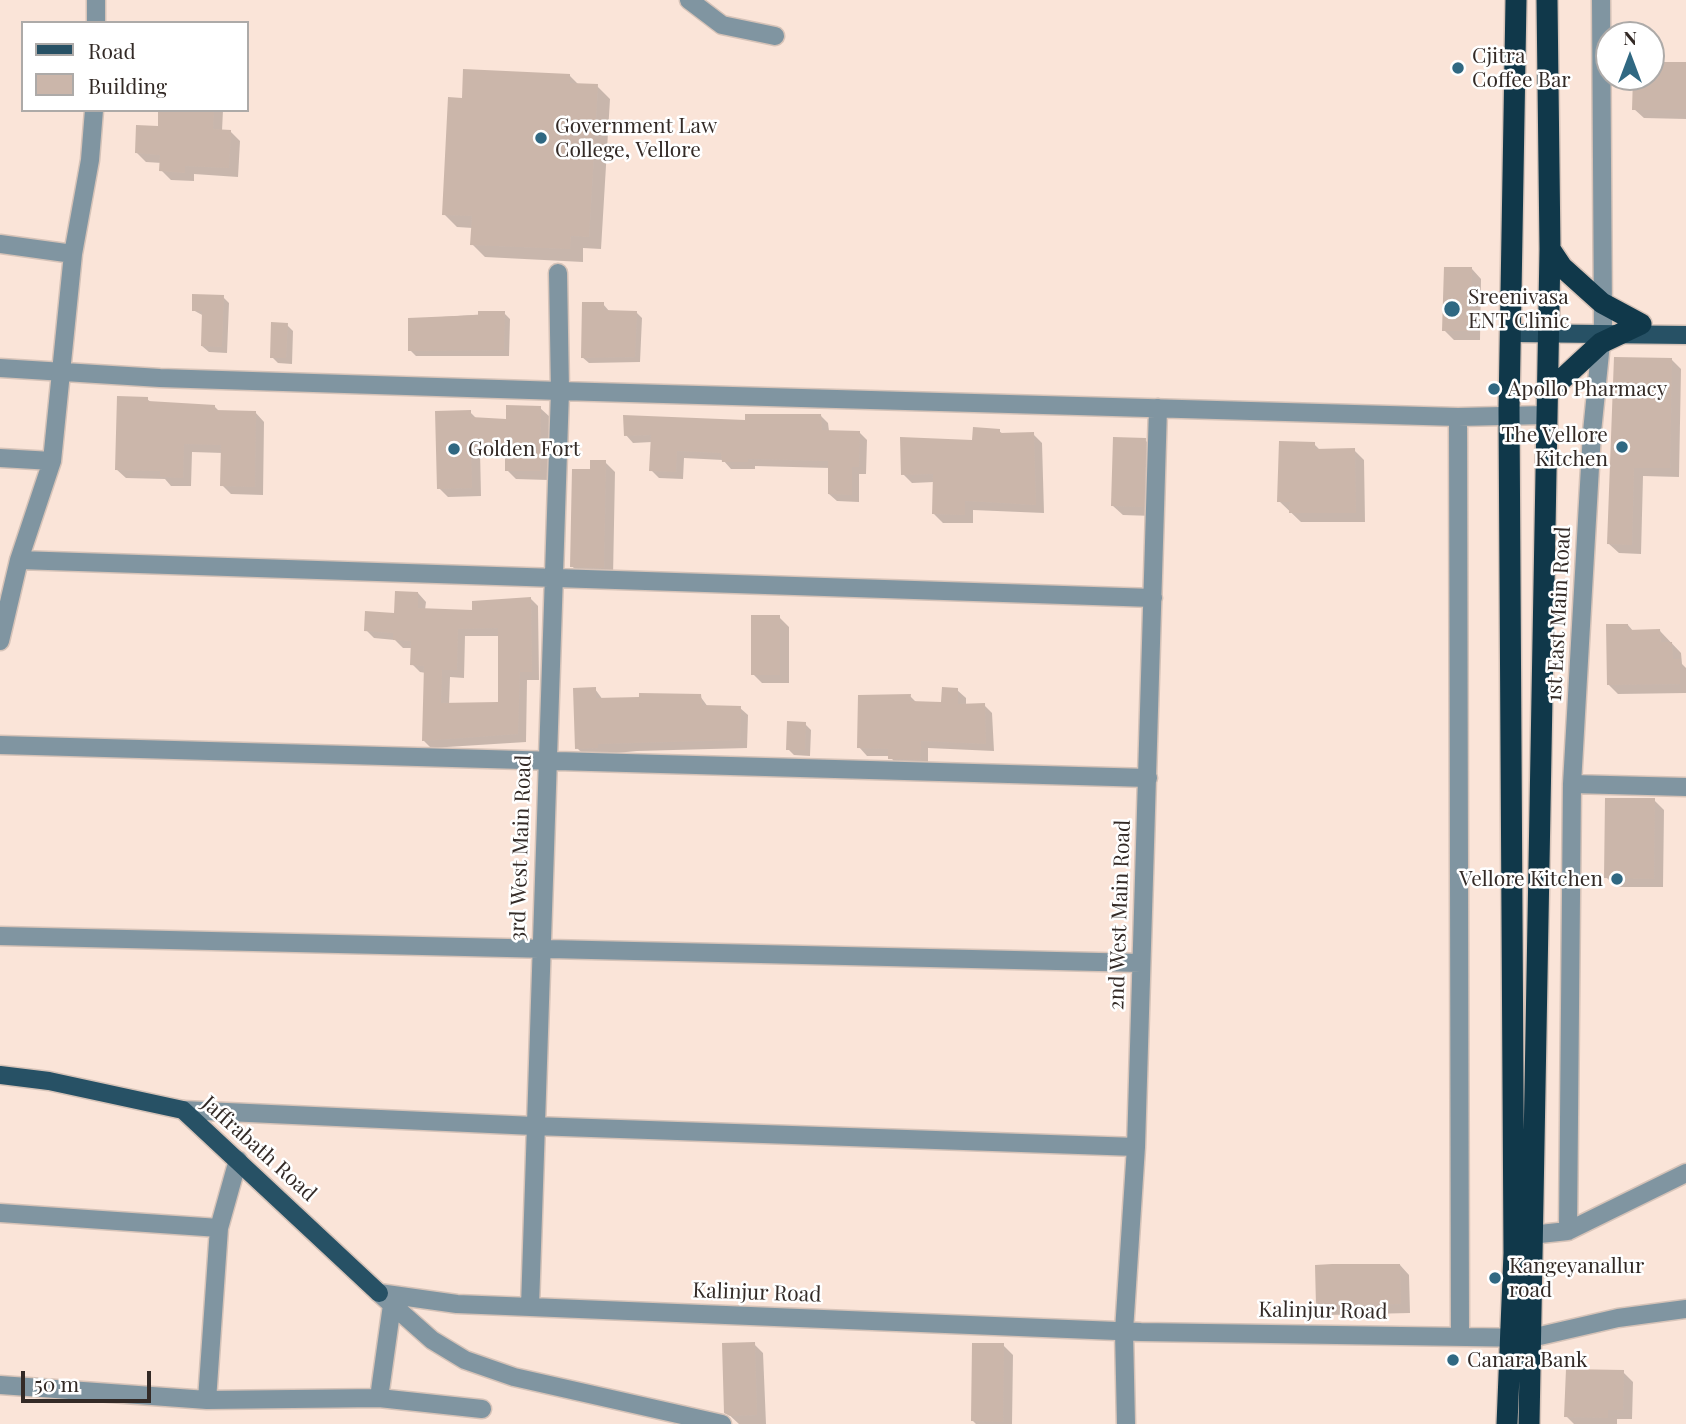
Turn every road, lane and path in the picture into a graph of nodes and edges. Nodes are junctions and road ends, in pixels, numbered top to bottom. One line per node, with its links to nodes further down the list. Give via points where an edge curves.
1 (96, 0): 6 (street)
2 (689, 0): 7 (street, via 722,25)
3 (1516, 0): 15 (highway)
4 (1547, 0): 10 (highway)
5 (1601, 0): 16 (street, 1st East Main Road)
6 (96, 21)
7 (775, 36)
8 (94, 112): 11 (street)
9 (0, 244): 11 (street)
10 (1550, 249): 16 (highway); 17 (highway)
11 (72, 254): 20 (street)
12 (558, 273): 21 (street, 3rd West Main Road)
13 (1641, 324): 14 (main road); 16 (highway); 16 (highway)
14 (1686, 325)
15 (1512, 327): 17 (main road); 25 (highway)
16 (1605, 327): 17 (main road); 18 (main road); 22 (highway); 35 (street, 1st East Main Road, via 1592,432)
17 (1547, 328): 22 (highway)
18 (1686, 335)
19 (0, 368): 20 (street)
20 (60, 371): 21 (street); 27 (street)
21 (560, 391): 23 (street); 29 (street, 3rd West Main Road)
22 (1546, 405): 25 (street); 49 (highway)
23 (1158, 408): 24 (street); 30 (street, 2nd West Main Road)
24 (1458, 417): 25 (street); 55 (street)
25 (1509, 417): 49 (highway)
26 (0, 458): 27 (street)
27 (52, 461): 28 (street)
28 (19, 560): 29 (street); 31 (street)
29 (553, 578): 30 (street); 33 (street, 3rd West Main Road)
30 (1153, 598): 34 (street, 2nd West Main Road)
31 (0, 641)
32 (0, 745): 33 (street)
33 (547, 761): 34 (street); 38 (street, 3rd West Main Road)
34 (1148, 778): 39 (street, 2nd West Main Road)
35 (1572, 785): 36 (street); 48 (street, 1st East Main Road)
36 (1686, 787)
37 (0, 936): 38 (street)
38 (541, 947): 39 (street); 42 (street, 3rd West Main Road)
39 (1140, 963): 43 (street, 2nd West Main Road)
40 (0, 1075): 41 (main road, Jaffrabath Road)
41 (183, 1110): 42 (street); 44 (main road, Jaffrabath Road)
42 (534, 1126): 43 (street); 52 (street, 3rd West Main Road)
43 (1136, 1147): 54 (street, 2nd West Main Road)
44 (238, 1160): 47 (street); 50 (main road, Jaffrabath Road)
45 (1686, 1173): 48 (street)
46 (0, 1213): 47 (street)
47 (219, 1228): 60 (street)
48 (1568, 1231): 49 (street)
49 (1522, 1236): 56 (highway); 57 (highway)
50 (379, 1293): 51 (street); 52 (street, Kalinjur Road, via 457,1304)
51 (393, 1306): 59 (street); 62 (street, via 432,1340 465,1360 514,1377)
52 (530, 1307): 54 (street, Kalinjur Road)
53 (1686, 1309): 57 (street, Kalinjur Road, via 1618,1318)
54 (1124, 1331): 55 (street, Kalinjur Road); 63 (street, 2nd West Main Road)
55 (1460, 1336): 56 (street, Kalinjur Road)
56 (1509, 1336): 57 (street, Kalinjur Road); 64 (highway)
57 (1531, 1338): 65 (highway)
58 (0, 1385): 60 (street)
59 (379, 1398): 60 (street); 61 (street)
60 (206, 1400)
61 (482, 1409)
62 (722, 1424)
63 (1126, 1424)
64 (1507, 1424)
65 (1529, 1424)

